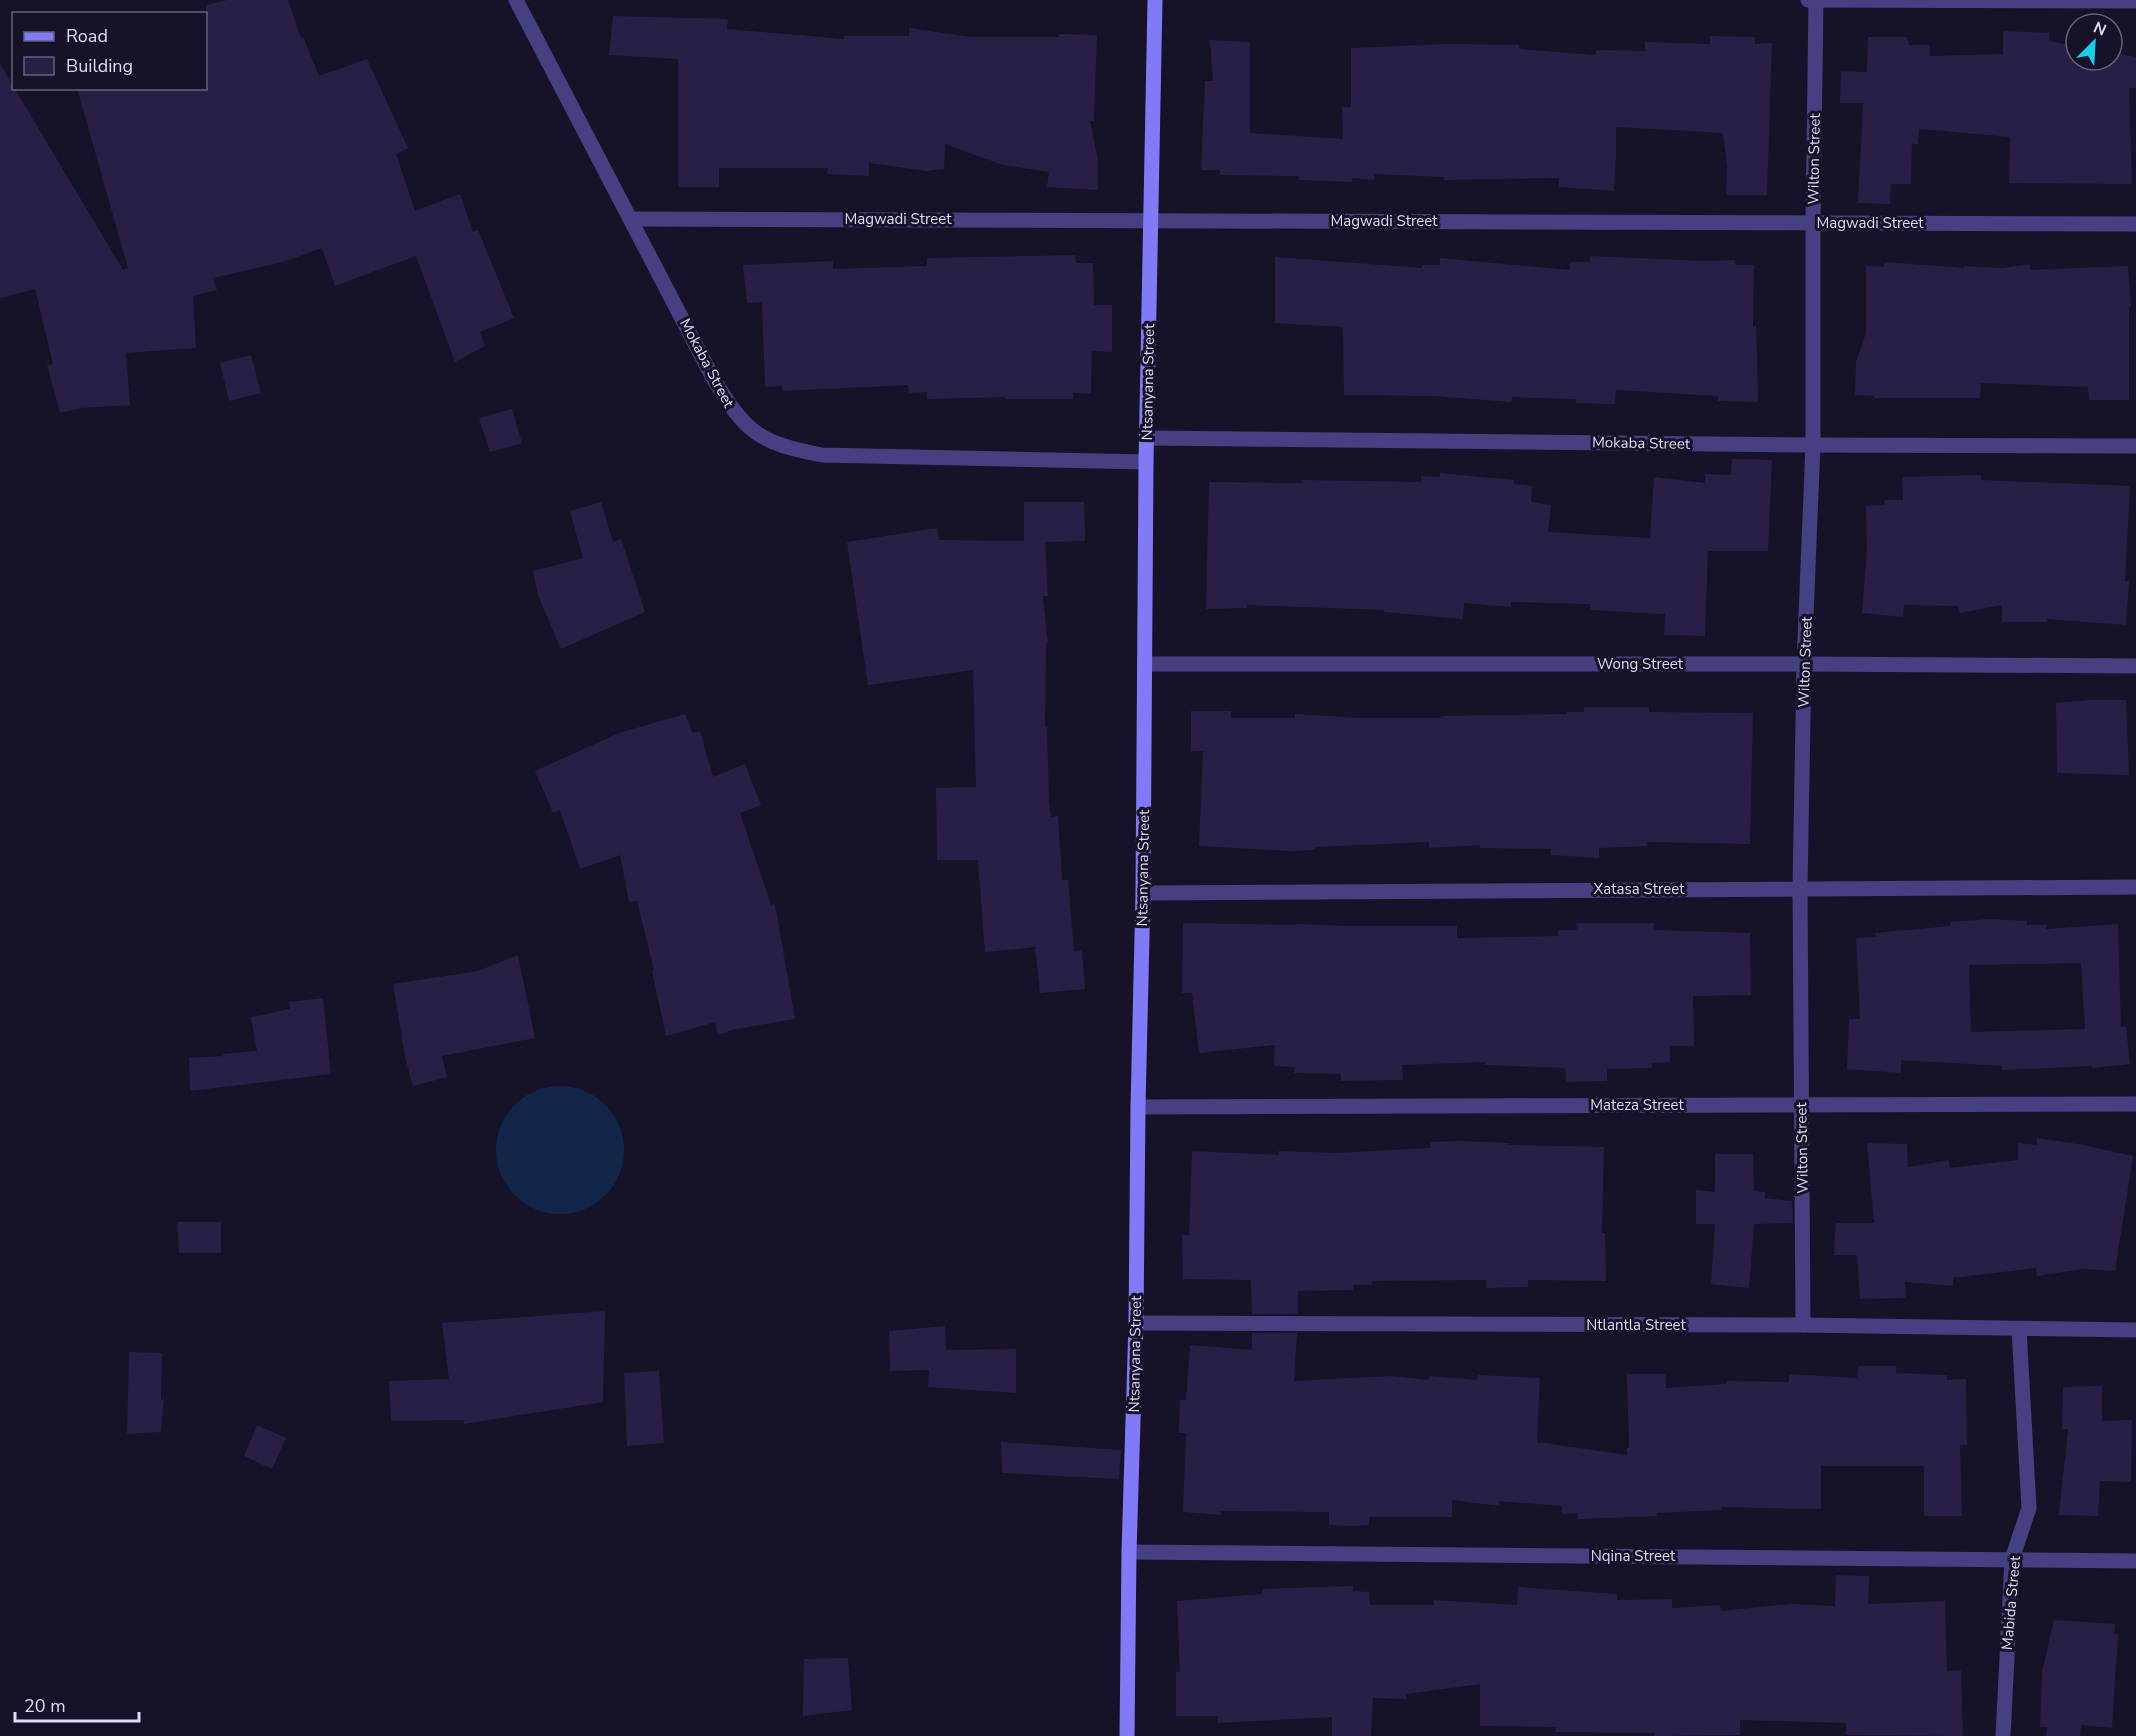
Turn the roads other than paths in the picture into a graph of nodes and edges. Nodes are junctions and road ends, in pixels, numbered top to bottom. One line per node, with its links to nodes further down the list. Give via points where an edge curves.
1 (516, 0): 6 (street, Mokaba Street)
2 (1155, 0): 7 (street, Ntsanyana Street)
3 (1808, 0): 4 (street)
4 (1816, 0): 5 (street); 8 (street, Wilton Street)
5 (2136, 1)
6 (632, 219): 7 (street, Magwadi Street); 13 (street, Mokaba Street, via 713,378 734,413 758,436 789,449 822,455)
7 (1151, 220): 8 (street, Magwadi Street); 10 (street, Ntsanyana Street)
8 (1813, 222): 9 (street, Magwadi Street); 11 (street, Wilton Street)
9 (2136, 224)
10 (1147, 438): 11 (street, Mokaba Street); 13 (street, Ntsanyana Street)
11 (1813, 445): 12 (street, Mokaba Street); 15 (street, Wilton Street)
12 (2136, 446)
13 (1146, 462): 14 (street, Ntsanyana Street)
14 (1145, 664): 15 (street, Wong Street); 19 (street, Ntsanyana Street)
15 (1804, 664): 16 (street, Wong Street); 18 (street, Wilton Street)
16 (2136, 666)
17 (2136, 887): 18 (street, Xatasa Street)
18 (1800, 888): 19 (street, Xatasa Street); 20 (street, Wilton Street)
19 (1143, 893): 22 (street, Ntsanyana Street)
20 (1802, 1104): 21 (street, Mateza Street); 22 (street, Mateza Street); 24 (street, Wilton Street)
21 (2136, 1104)
22 (1138, 1107): 23 (street, Ntsanyana Street)
23 (1136, 1323): 24 (street, Ntlantla Street); 27 (street, Ntsanyana Street)
24 (1803, 1325): 25 (street, Ntlantla Street)
25 (2019, 1329): 26 (street, Ntlantla Street); 28 (street, Mabida Street, via 2029,1508)
26 (2136, 1330)
27 (1129, 1552): 28 (street, Nqina Street); 30 (street, Ntsanyana Street)
28 (2012, 1559): 29 (street, Nqina Street); 31 (street, Mabida Street)
29 (2136, 1561)
30 (1127, 1736)
31 (2003, 1736)

